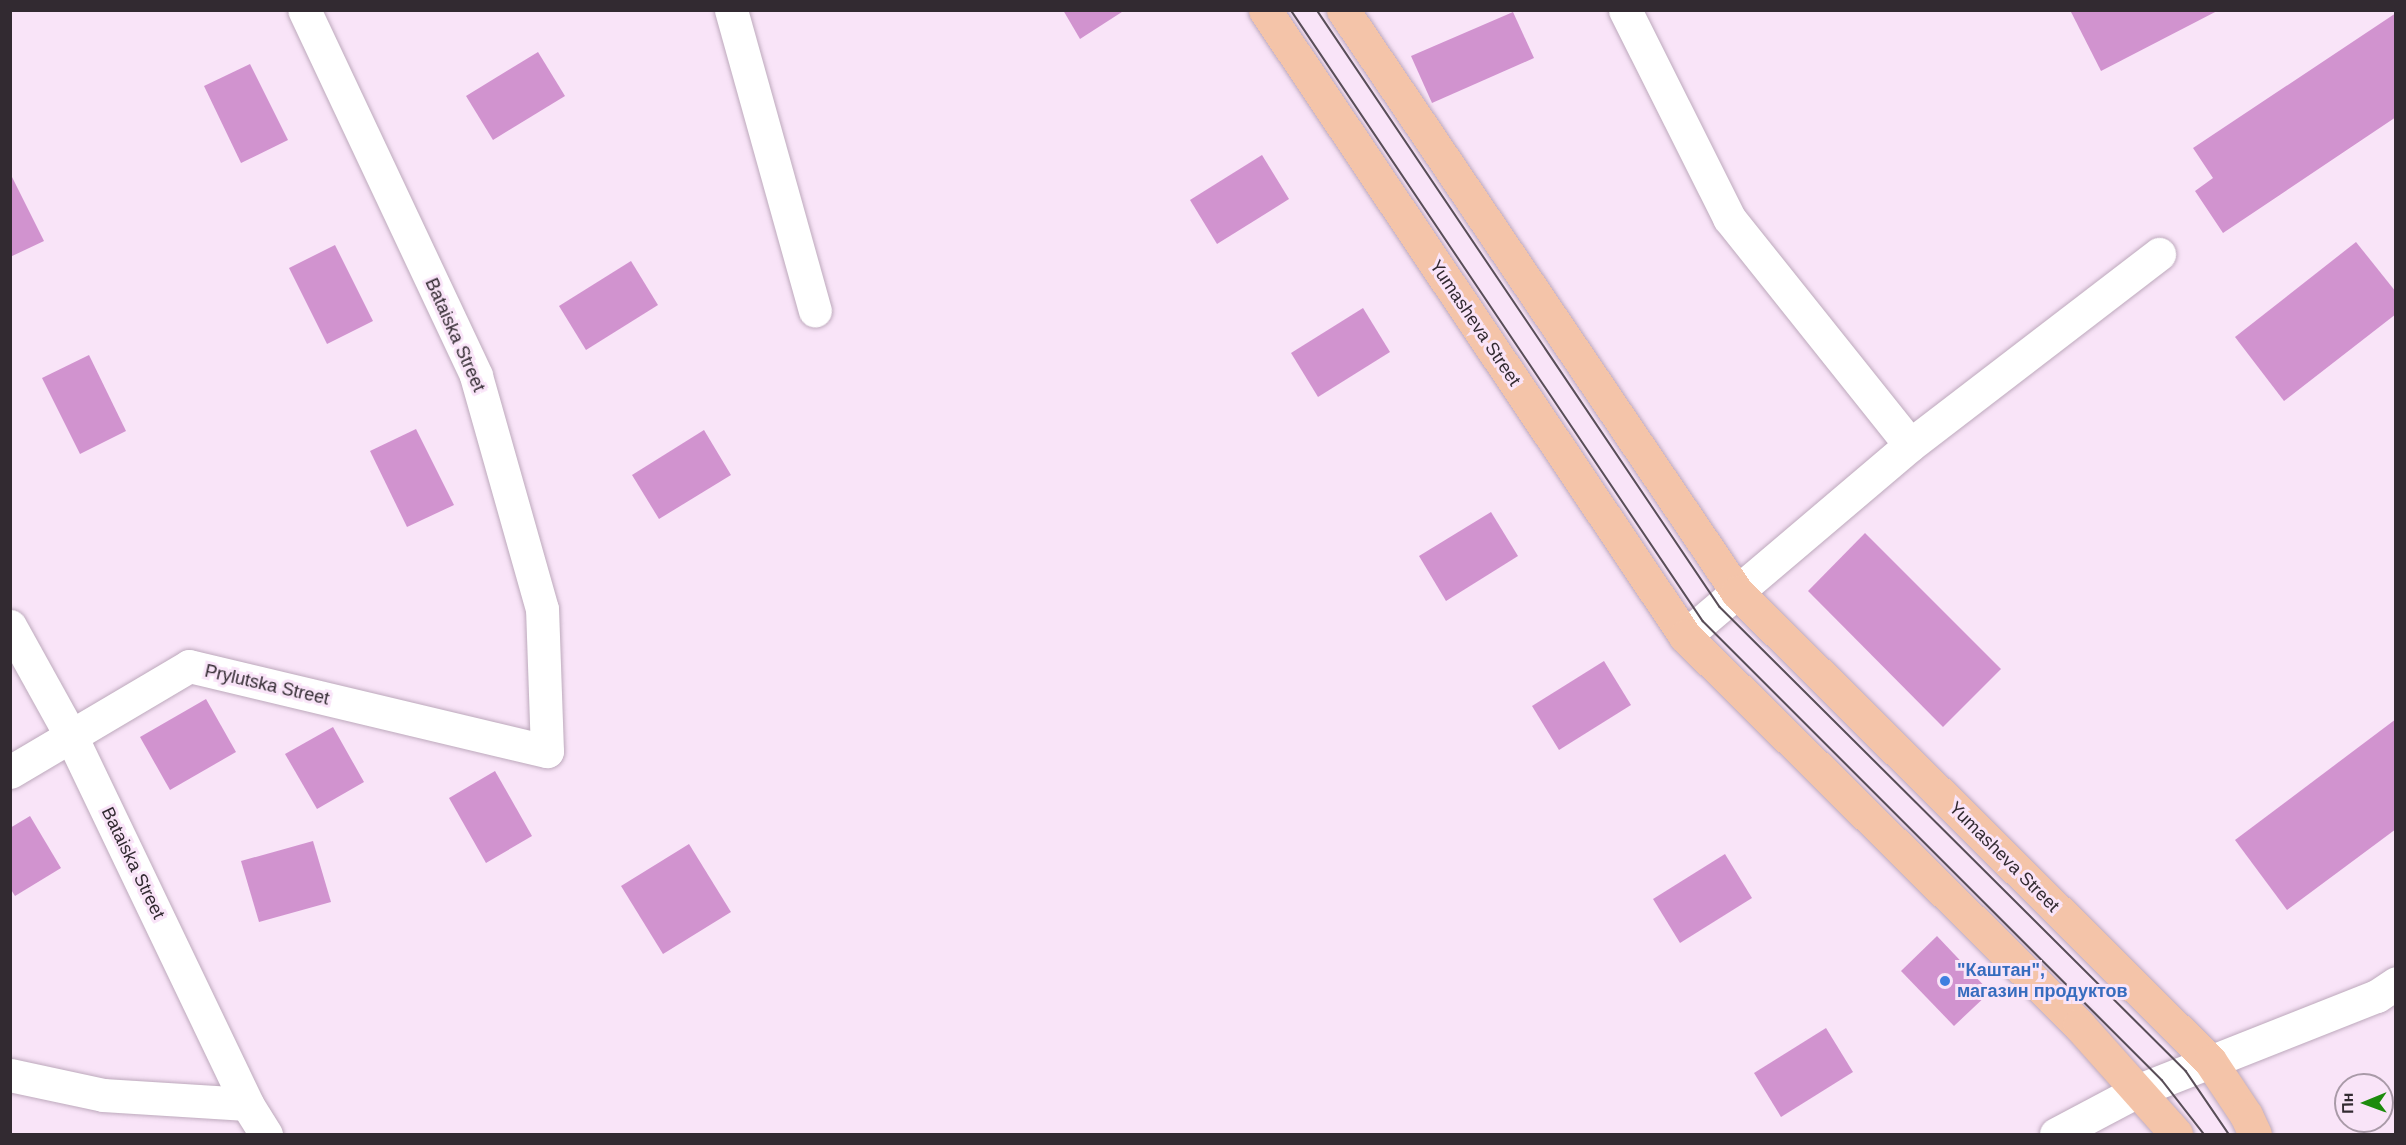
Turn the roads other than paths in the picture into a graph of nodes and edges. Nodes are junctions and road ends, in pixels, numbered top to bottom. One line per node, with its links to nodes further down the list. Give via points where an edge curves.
1 (304, 10): 13 (street, Bataiska Street, via 477,375 542,609)
2 (731, 10): 7 (street)
3 (1265, 10): 11 (main road, Yumasheva Street)
4 (1343, 10): 9 (main road, Yumasheva Street)
5 (1625, 10): 8 (street, via 1730,218)
6 (2159, 255): 8 (street)
7 (815, 310)
8 (1910, 444): 9 (street)
9 (1737, 592): 11 (street); 16 (main road, Yumasheva Street)
10 (10, 626): 12 (street, Bataiska Street)
11 (1685, 636): 18 (main road, Yumasheva Street, via 2079,1025)
12 (71, 736): 13 (street, Prylutska Street, via 189,666); 14 (street, Prylutska Street); 19 (street, Bataiska Street)
13 (547, 751)
14 (10, 772)
15 (2396, 983): 16 (street, via 2377,996)
16 (2210, 1061): 18 (street); 23 (main road, Yumasheva Street)
17 (10, 1076): 19 (street, via 103,1095)
18 (2139, 1090): 21 (street); 22 (main road, Yumasheva Street)
19 (247, 1104): 20 (street, Bataiska Street)
20 (266, 1134)
21 (2056, 1134)
22 (2176, 1134)
23 (2255, 1134)

